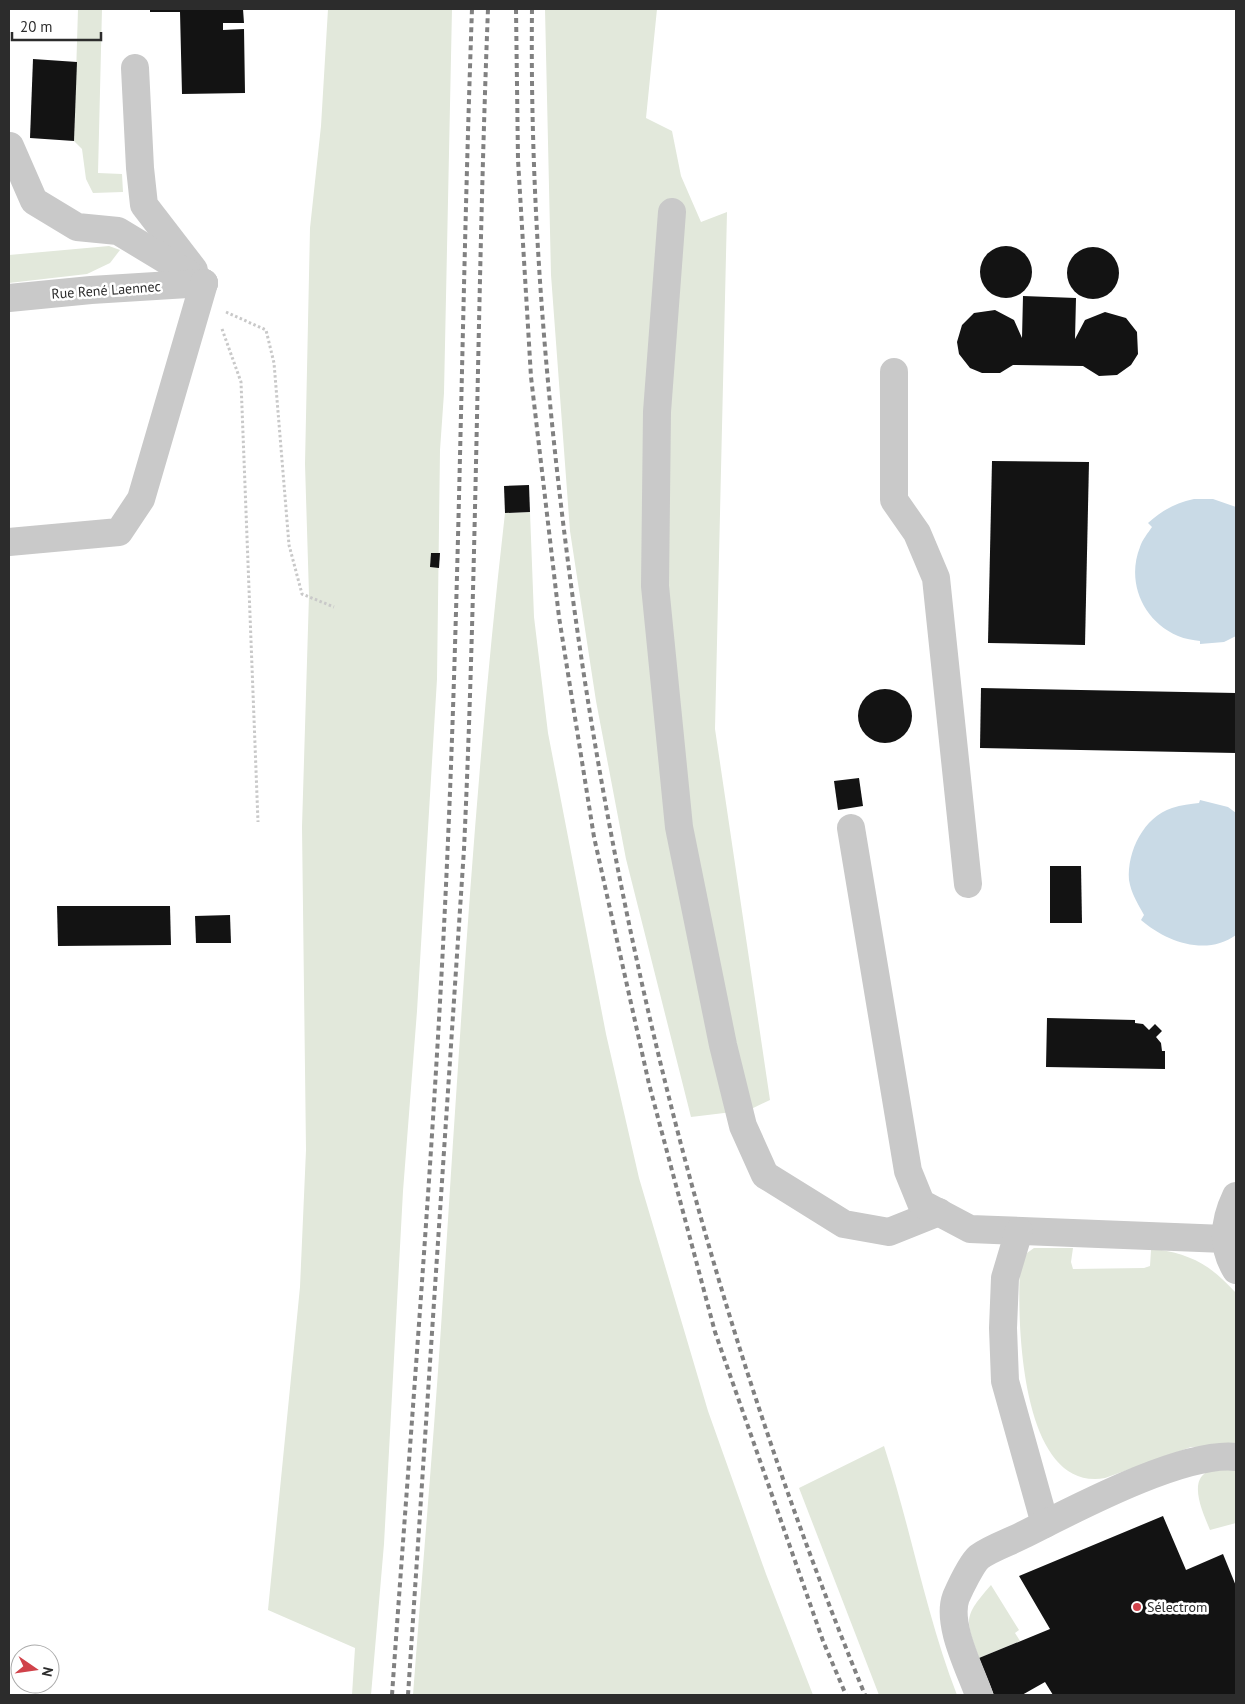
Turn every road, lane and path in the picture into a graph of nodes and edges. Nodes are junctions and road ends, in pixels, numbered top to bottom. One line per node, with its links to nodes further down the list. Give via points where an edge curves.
1 (135, 68): 4 (street, via 144,206)
2 (10, 146): 4 (street, via 34,201 77,226 118,231)
3 (672, 212): 14 (street, via 657,412 654,586 679,827 742,1126 765,1175 844,1224 890,1232)
4 (209, 295): 5 (street, Rue René Laennec, via 91,290); 8 (street, via 141,499 119,532); 9 (path, via 266,330 274,363 289,545 302,594)
5 (9, 298)
6 (221, 326): 10 (path, via 241,382)
7 (894, 372): 12 (street, via 894,500 917,534 936,578)
8 (9, 542)
9 (334, 606)
10 (258, 822)
11 (851, 828): 14 (street, via 908,1171 921,1203)
12 (968, 884)
13 (1236, 1196): 16 (street, via 1228,1214)
14 (939, 1212): 15 (street, via 970,1229)
15 (1019, 1230): 16 (street); 19 (street, via 1005,1278 1005,1381)
16 (1225, 1239): 17 (street, via 1230,1261)
17 (1236, 1270)
18 (1236, 1457): 19 (street, via 1204,1458 1155,1474)
19 (1045, 1524): 20 (street, via 978,1558 956,1598 953,1622)
20 (979, 1695)

